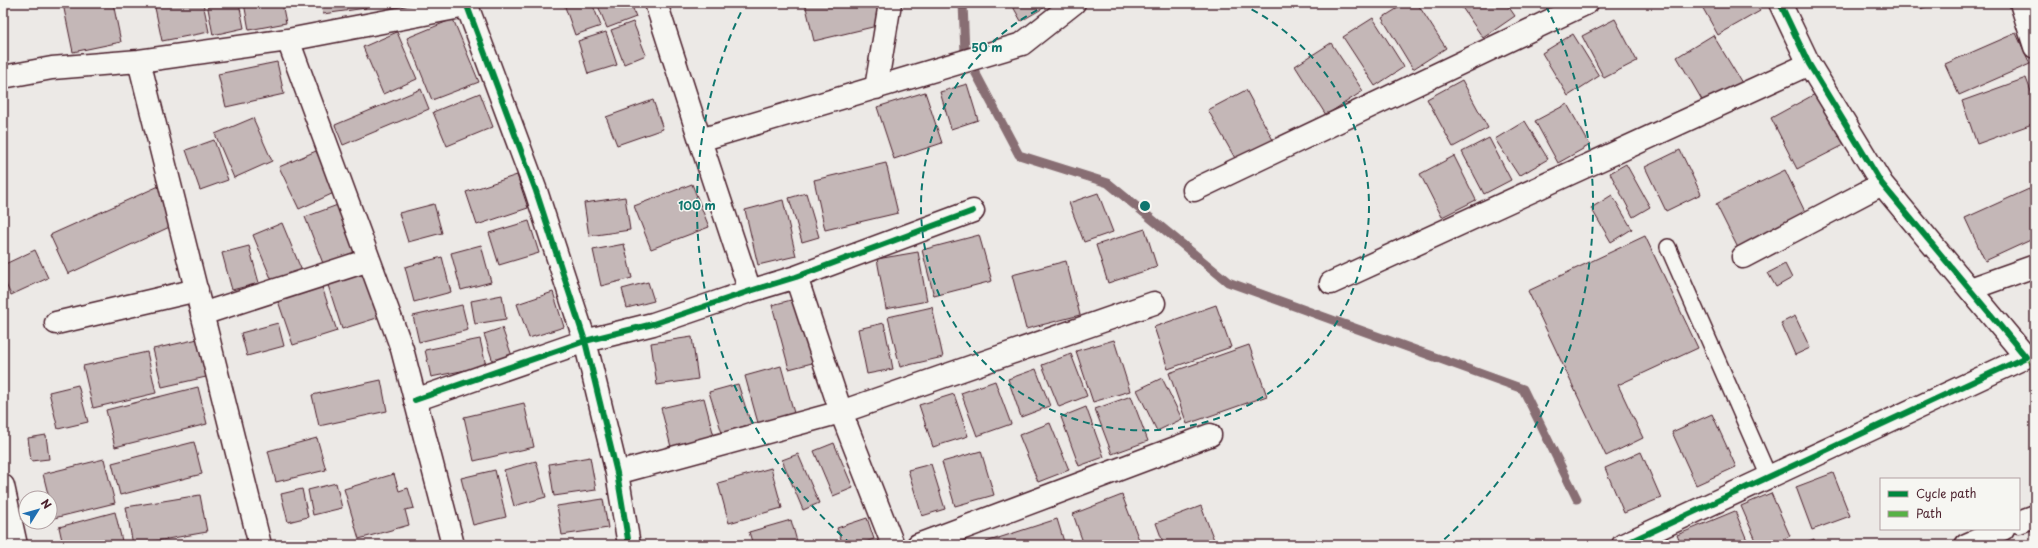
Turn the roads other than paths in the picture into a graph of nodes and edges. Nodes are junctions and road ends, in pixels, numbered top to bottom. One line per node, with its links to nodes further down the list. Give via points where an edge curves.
1 (656, 3): 14 (street)
2 (890, 3): 13 (street)
3 (1074, 3): 13 (street, via 1022,44)
4 (1587, 3): 16 (street)
5 (1780, 3): 11 (street)
6 (2021, 3): 9 (street)
7 (466, 4): 8 (street); 30 (street, via 536,191)
8 (288, 40): 10 (street); 20 (street)
9 (2035, 47)
10 (140, 61): 12 (street, via 52,68); 25 (street)
11 (1809, 64): 15 (street); 23 (street)
12 (3, 77)
13 (876, 88): 14 (street)
14 (700, 140): 26 (street)
15 (1882, 184): 19 (street); 24 (street)
16 (1194, 190)
17 (972, 211): 22 (street)
18 (1668, 247): 36 (lane)
19 (1743, 257)
20 (370, 260): 28 (street); 32 (street, via 402,349)
21 (2035, 266): 24 (street)
22 (796, 277): 26 (street); 33 (street)
23 (1331, 283)
24 (1970, 289): 31 (street)
25 (197, 290): 28 (street); 29 (street)
26 (750, 290): 30 (street, via 653,324)
27 (1154, 303): 33 (street)
28 (202, 314): 42 (street)
29 (56, 323)
30 (585, 341): 32 (street); 35 (street)
31 (2030, 362): 36 (street)
32 (415, 400): 43 (street)
33 (842, 412): 35 (street); 45 (street)
34 (1210, 435): 46 (street)
35 (617, 473): 44 (street)
36 (1769, 477): 47 (street)
37 (3, 486): 41 (street)
38 (2035, 516): 39 (street)
39 (2020, 522)
40 (2001, 530): 48 (street)
41 (16, 545)
42 (260, 545)
43 (453, 545)
44 (629, 545)
45 (893, 545)
46 (918, 545)
47 (1623, 545)
48 (1966, 545)

